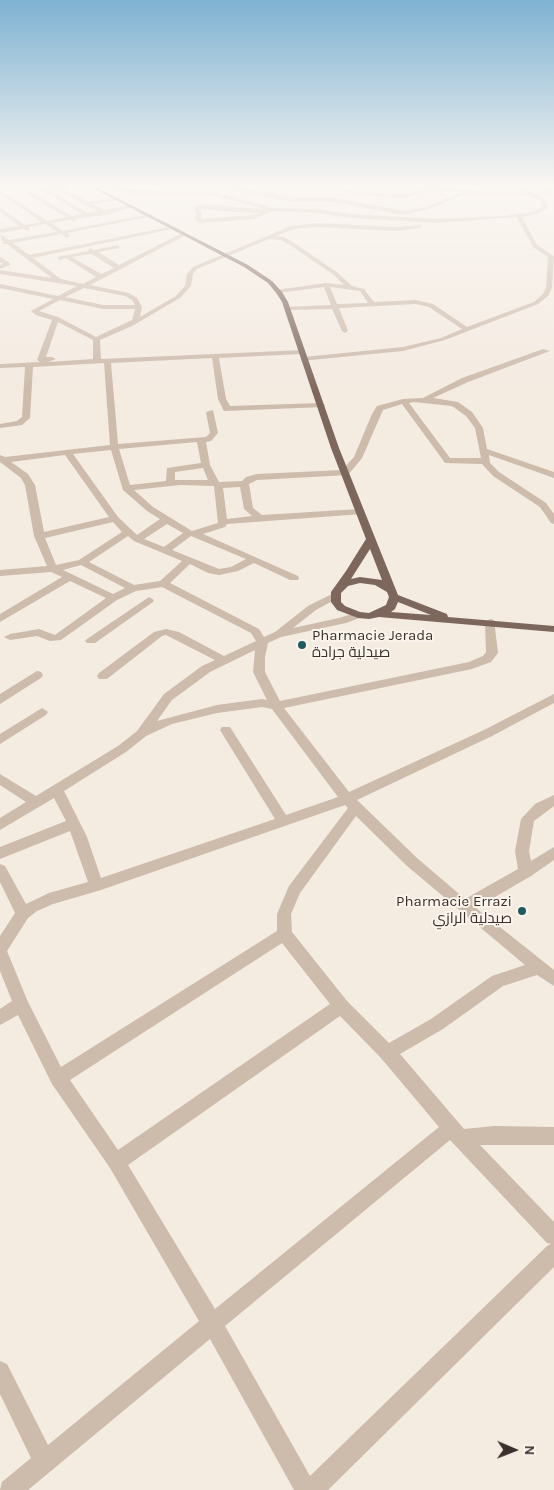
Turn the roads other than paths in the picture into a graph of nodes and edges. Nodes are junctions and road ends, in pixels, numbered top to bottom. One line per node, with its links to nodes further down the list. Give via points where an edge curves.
1 (24, 255): 10 (street)
2 (39, 255): 10 (street)
3 (64, 255): 11 (street)
4 (80, 255): 11 (street)
5 (97, 255): 15 (street)
6 (140, 255): 15 (street)
7 (225, 255): 23 (main road, via 255,271); 30 (street, via 193,270 188,286 178,297)
8 (307, 255): 22 (street)
9 (549, 255): 31 (street, via 550,279 546,295 536,303)
10 (29, 257): 13 (street)
11 (67, 257): 13 (street); 17 (street)
12 (0, 259): 14 (street, via 8,264)
13 (34, 262): 18 (street)
14 (0, 267)
15 (118, 268): 17 (street)
16 (0, 272): 18 (street)
17 (100, 276): 20 (street)
18 (59, 281): 20 (street)
19 (0, 286): 24 (street)
20 (81, 286): 24 (street); 27 (street, via 127,294)
21 (326, 286): 22 (street); 23 (street); 26 (street)
22 (350, 287): 25 (street, via 362,290)
23 (278, 291): 28 (main road)
24 (61, 298): 27 (street, via 109,307); 29 (street, via 34,312)
25 (372, 304): 26 (street); 31 (street, via 412,302 431,305)
26 (334, 306): 28 (street); 32 (street)
27 (139, 307): 30 (street)
28 (287, 309): 35 (main road)
29 (56, 318): 33 (street); 37 (street, via 41,360)
30 (130, 324): 33 (street)
31 (466, 330): 35 (street, via 403,349)
32 (345, 331)
33 (96, 339): 37 (street)
34 (546, 351): 40 (street, via 465,380)
35 (302, 355): 36 (street); 42 (main road)
36 (215, 356): 37 (street); 42 (street, via 222,399 227,409)
37 (100, 360): 38 (street); 46 (street)
38 (29, 365): 39 (street); 44 (street, via 26,418 19,423)
39 (0, 366)
40 (424, 399): 41 (street); 48 (street, via 448,402 464,409 478,428)
41 (403, 402): 48 (street, via 448,461); 51 (street, via 380,408 358,458)
42 (321, 405): 51 (main road)
43 (210, 412): 45 (street, via 214,433 208,439)
44 (0, 426)
45 (201, 439): 46 (street); 50 (street)
46 (114, 447): 47 (street); 56 (street)
47 (68, 453): 49 (street); 58 (street)
48 (485, 456): 52 (street, via 523,463); 61 (street, via 496,474 543,506)
49 (2, 459): 65 (street, via 25,476 30,484)
50 (206, 465): 53 (street, via 170,470); 54 (street)
51 (345, 473): 55 (street, via 257,477); 57 (main road)
52 (554, 475)
53 (171, 482): 54 (street); 56 (street)
54 (216, 484): 55 (street); 62 (street)
55 (244, 484): 59 (street, via 249,509)
56 (126, 488): 60 (street)
57 (359, 512): 59 (street); 67 (main road)
58 (116, 518): 63 (street); 65 (street)
59 (260, 518): 62 (street)
60 (166, 520): 64 (street); 66 (street)
61 (554, 521)
62 (223, 522): 64 (street)
63 (128, 532): 66 (street); 71 (street)
64 (192, 533): 68 (street); 69 (street)
65 (39, 536): 72 (street)
66 (137, 539): 68 (street)
67 (370, 540): 78 (main road); 79 (main road)
68 (165, 552): 70 (street)
69 (254, 559): 70 (street, via 219,572); 75 (street)
70 (189, 560): 76 (street)
71 (82, 562): 72 (street); 77 (street)
72 (53, 569): 73 (street); 74 (street)
73 (0, 573)
74 (69, 577): 80 (street); 85 (street)
75 (294, 578)
76 (163, 584): 77 (street); 93 (street, via 250,627)
77 (133, 588): 80 (street)
78 (336, 592): 79 (main road, via 352,581 369,580); 84 (main road, via 340,608); 90 (street)
79 (393, 593): 82 (main road, via 391,607); 86 (main road)
80 (113, 598): 83 (street)
81 (149, 600): 88 (street)
82 (379, 614): 84 (main road); 86 (main road)
83 (90, 615): 88 (street); 91 (street, via 56,638 39,632)
84 (358, 615): 90 (street)
85 (0, 619)
86 (454, 620): 87 (main road)
87 (490, 622): 89 (main road); 99 (street, via 492,653 487,659 472,665)
88 (110, 626): 92 (street)
89 (554, 628)
90 (279, 634): 93 (street)
91 (10, 636)
92 (91, 641)
93 (263, 643): 94 (street); 99 (street, via 259,657 260,672)
94 (223, 660): 96 (street, via 166,632 158,634); 102 (street, via 206,668 168,697)
95 (37, 675): 98 (street)
96 (103, 676)
97 (554, 698): 108 (street)
98 (0, 700)
99 (276, 706): 102 (street, via 262,703 234,705 168,722); 108 (street)
100 (42, 712): 103 (street)
101 (226, 730): 109 (street)
102 (141, 734): 105 (street)
103 (0, 740)
104 (0, 779): 107 (street)
105 (57, 790): 107 (street); 110 (street)
106 (554, 800): 115 (street, via 528,819 522,852)
107 (34, 802): 111 (street)
108 (351, 804): 109 (street); 117 (street); 119 (street, via 294,890 284,914)
109 (283, 821): 116 (street)
110 (73, 824): 113 (street); 116 (street)
111 (0, 825)
112 (554, 852): 115 (street)
113 (0, 854)
114 (0, 870): 118 (street)
115 (526, 872): 117 (street)
116 (96, 886): 118 (street, via 49,899)
117 (464, 907): 121 (street)
118 (23, 914): 120 (street)
119 (284, 934): 123 (street); 126 (street)
120 (0, 950): 122 (street)
121 (549, 971): 125 (street, via 498,981 412,1040)
122 (21, 1004): 124 (street); 126 (street)
123 (341, 1006): 125 (street); 129 (street)
124 (0, 1018)
125 (387, 1052): 127 (street)
126 (58, 1078): 129 (street)
127 (456, 1133): 128 (street); 130 (street); 132 (street)
128 (554, 1136)
129 (116, 1162): 132 (street)
130 (554, 1236)
131 (554, 1253): 137 (street)
132 (213, 1325): 134 (street); 136 (street)
133 (0, 1371): 134 (street)
134 (45, 1462): 135 (street)
135 (10, 1490)
136 (306, 1490)
137 (312, 1490)

